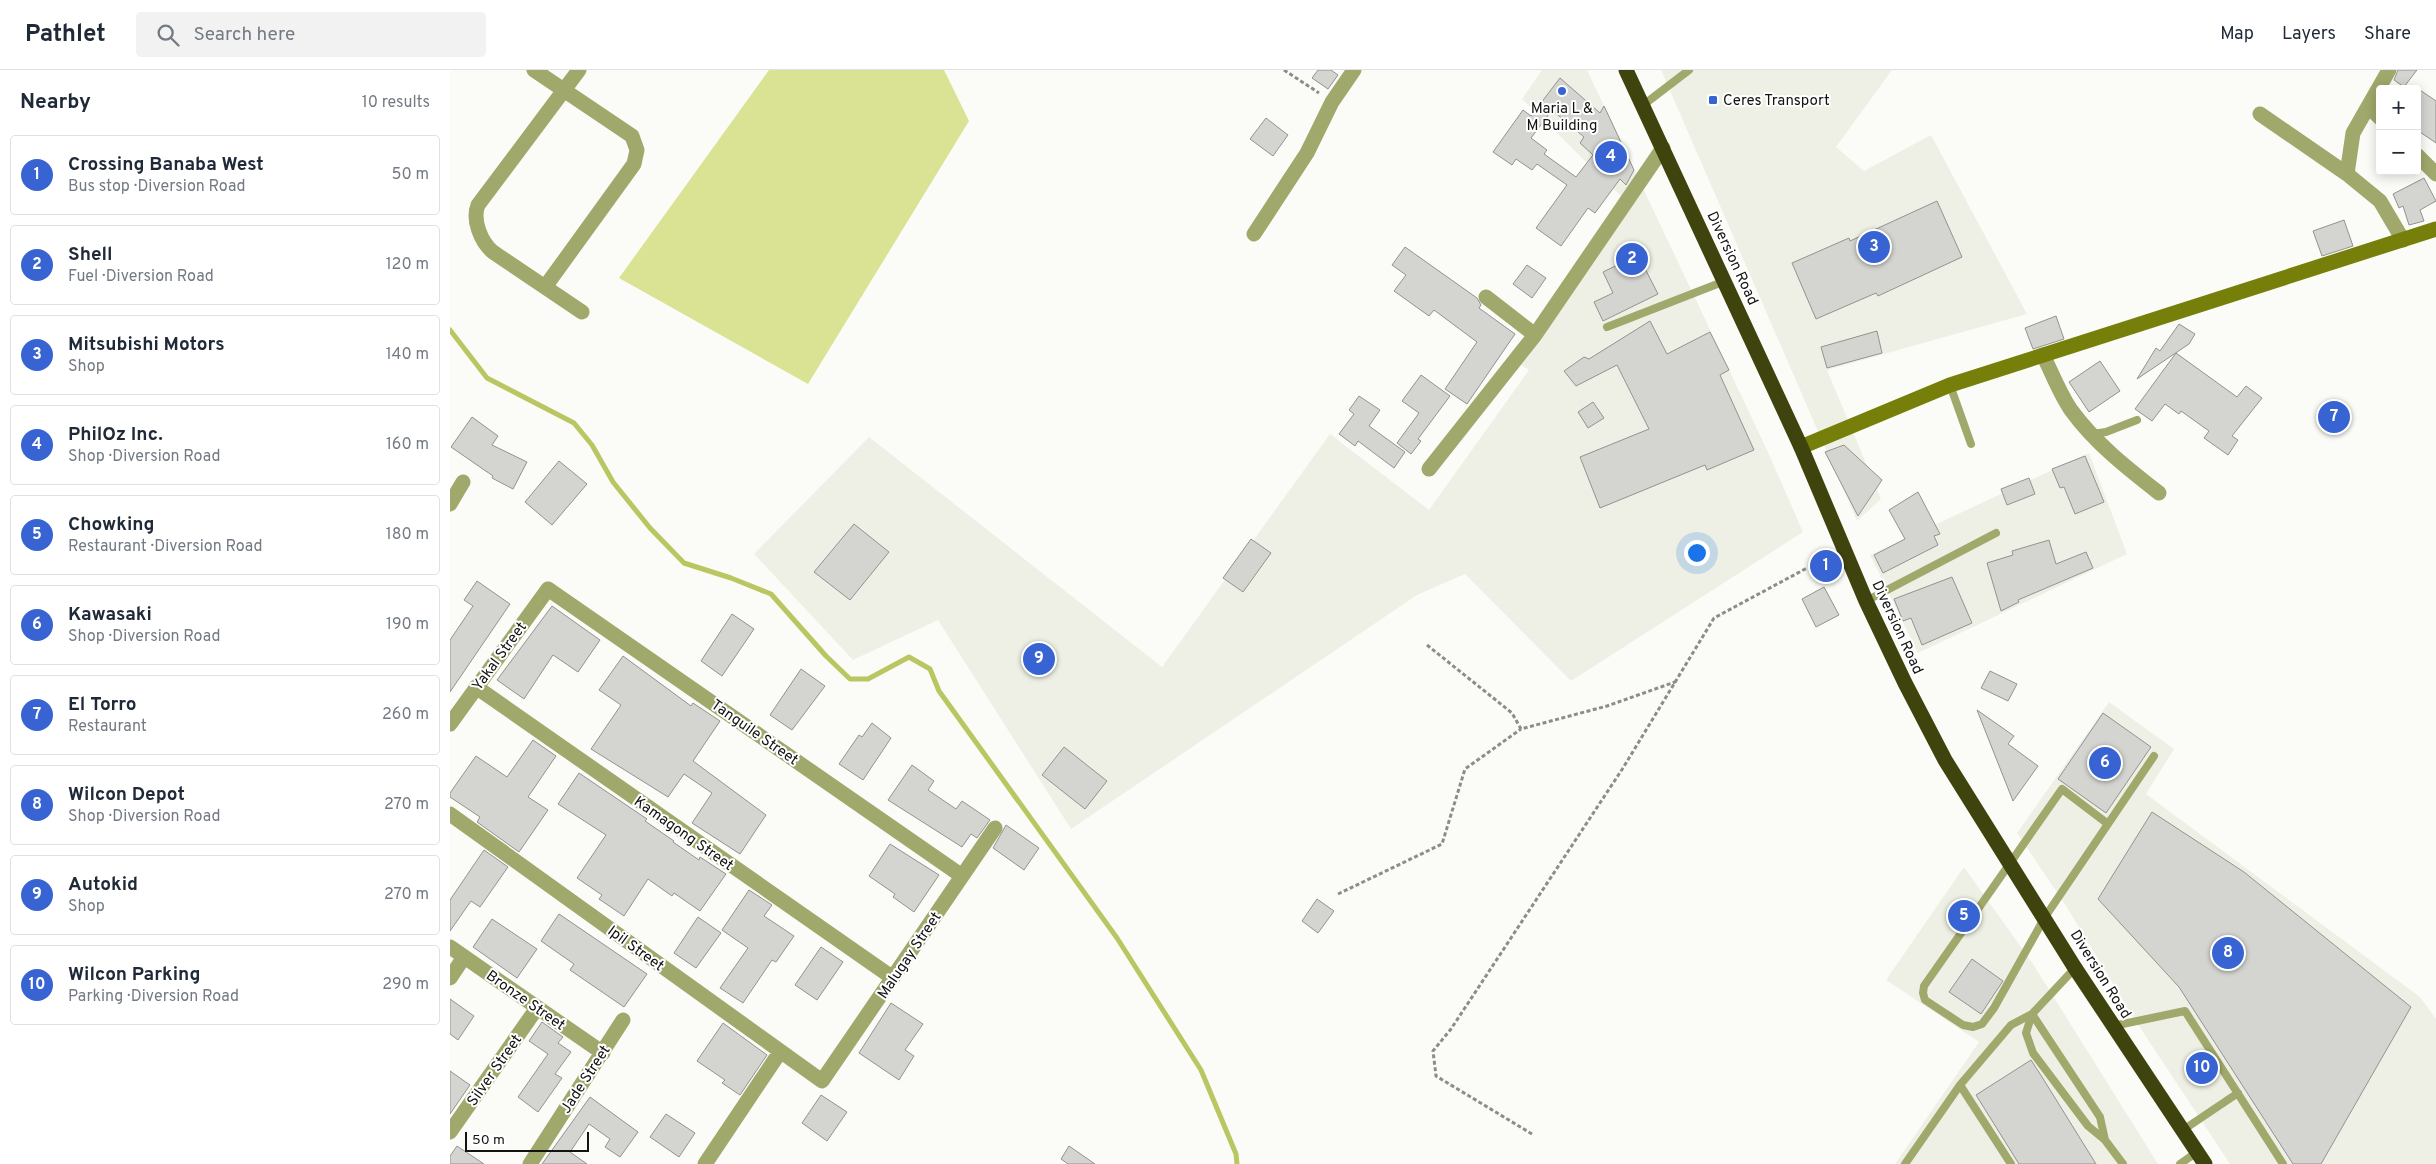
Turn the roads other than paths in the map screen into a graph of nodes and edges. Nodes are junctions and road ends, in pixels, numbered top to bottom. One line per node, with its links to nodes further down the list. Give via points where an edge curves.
1 (534, 70): 7 (street)
2 (579, 70): 7 (street)
3 (1354, 70): 17 (street, via 1332,102 1307,153)
4 (1626, 70): 8 (highway, Diversion Road)
5 (1689, 70): 8 (lane)
6 (2388, 70): 9 (street)
7 (565, 91): 20 (street, via 476,210 486,247); 20 (street, via 632,136 637,150 634,164)
8 (1642, 106): 12 (highway, Diversion Road)
9 (2369, 107): 11 (street); 14 (street, via 2358,120 2353,133)
10 (2260, 114): 14 (street)
11 (2376, 114)
12 (1662, 148): 19 (highway, Diversion Road); 24 (street)
13 (2421, 160): 15 (street)
14 (2347, 174): 18 (street, via 2380,201)
15 (2436, 174)
16 (2436, 229): 18 (street)
17 (1254, 234)
18 (2403, 240): 25 (street)
19 (1725, 281): 23 (lane); 30 (highway, Diversion Road)
20 (545, 287): 22 (street)
21 (1486, 297): 24 (street)
22 (582, 312)
23 (1607, 328)
24 (1535, 335): 31 (street)
25 (2043, 355): 26 (street); 28 (street, via 2070,409)
26 (1950, 385): 29 (lane); 30 (street)
27 (2136, 420): 28 (lane)
28 (2092, 434): 33 (street)
29 (1971, 444)
30 (1801, 447): 37 (highway, Diversion Road)
31 (1430, 469)
32 (463, 482): 34 (street)
33 (2158, 493)
34 (450, 504)
35 (1996, 533): 37 (lane)
36 (548, 589): 38 (street, Yakal Street); 45 (street, Tanguile Street)
37 (1866, 601): 44 (highway, Diversion Road, via 1945,760)
38 (476, 687): 39 (street, Yakal Street); 51 (street, Kamagong Street)
39 (450, 724)
40 (2154, 756): 42 (lane)
41 (450, 814): 56 (street, Ipil Street)
42 (2108, 824): 44 (lane, via 2062,790); 46 (lane)
43 (995, 828): 45 (street, Malugay Street)
44 (2010, 863): 46 (highway, Diversion Road); 46 (lane, via 1924,986 1925,1000 1963,1025 1973,1027 1982,1024)
45 (962, 876): 51 (street, Malugay Street)
46 (2045, 917): 49 (highway, Diversion Road)
47 (450, 947): 48 (street, Bronze Street)
48 (464, 957): 50 (street); 52 (street, Bronze Street)
49 (2075, 968): 53 (lane); 55 (highway, Diversion Road)
50 (450, 978)
51 (893, 978): 58 (street, Malugay Street)
52 (537, 1008): 57 (street, Bronze Street); 62 (street, Silver Street)
53 (2032, 1014): 59 (lane, via 2012,1025); 63 (lane, via 2100,1117); 63 (lane, via 2026,1033 2033,1053 2088,1126)
54 (623, 1020): 57 (street, Jade Street)
55 (2113, 1026): 60 (lane, via 2185,1011); 61 (highway, Diversion Road)
56 (780, 1052): 58 (street, Ipil Street); 67 (street)
57 (603, 1053): 66 (street, Jade Street)
58 (822, 1081)
59 (1960, 1085): 65 (lane); 68 (lane)
60 (2238, 1093): 61 (lane); 71 (lane)
61 (2182, 1130): 64 (highway, Diversion Road)
62 (450, 1132)
63 (2105, 1140): 69 (lane)
64 (2201, 1158): 70 (lane)
65 (2009, 1163)
66 (530, 1164)
67 (705, 1164)
68 (1905, 1164)
69 (2123, 1164)
70 (2180, 1164)
71 (2283, 1164)

